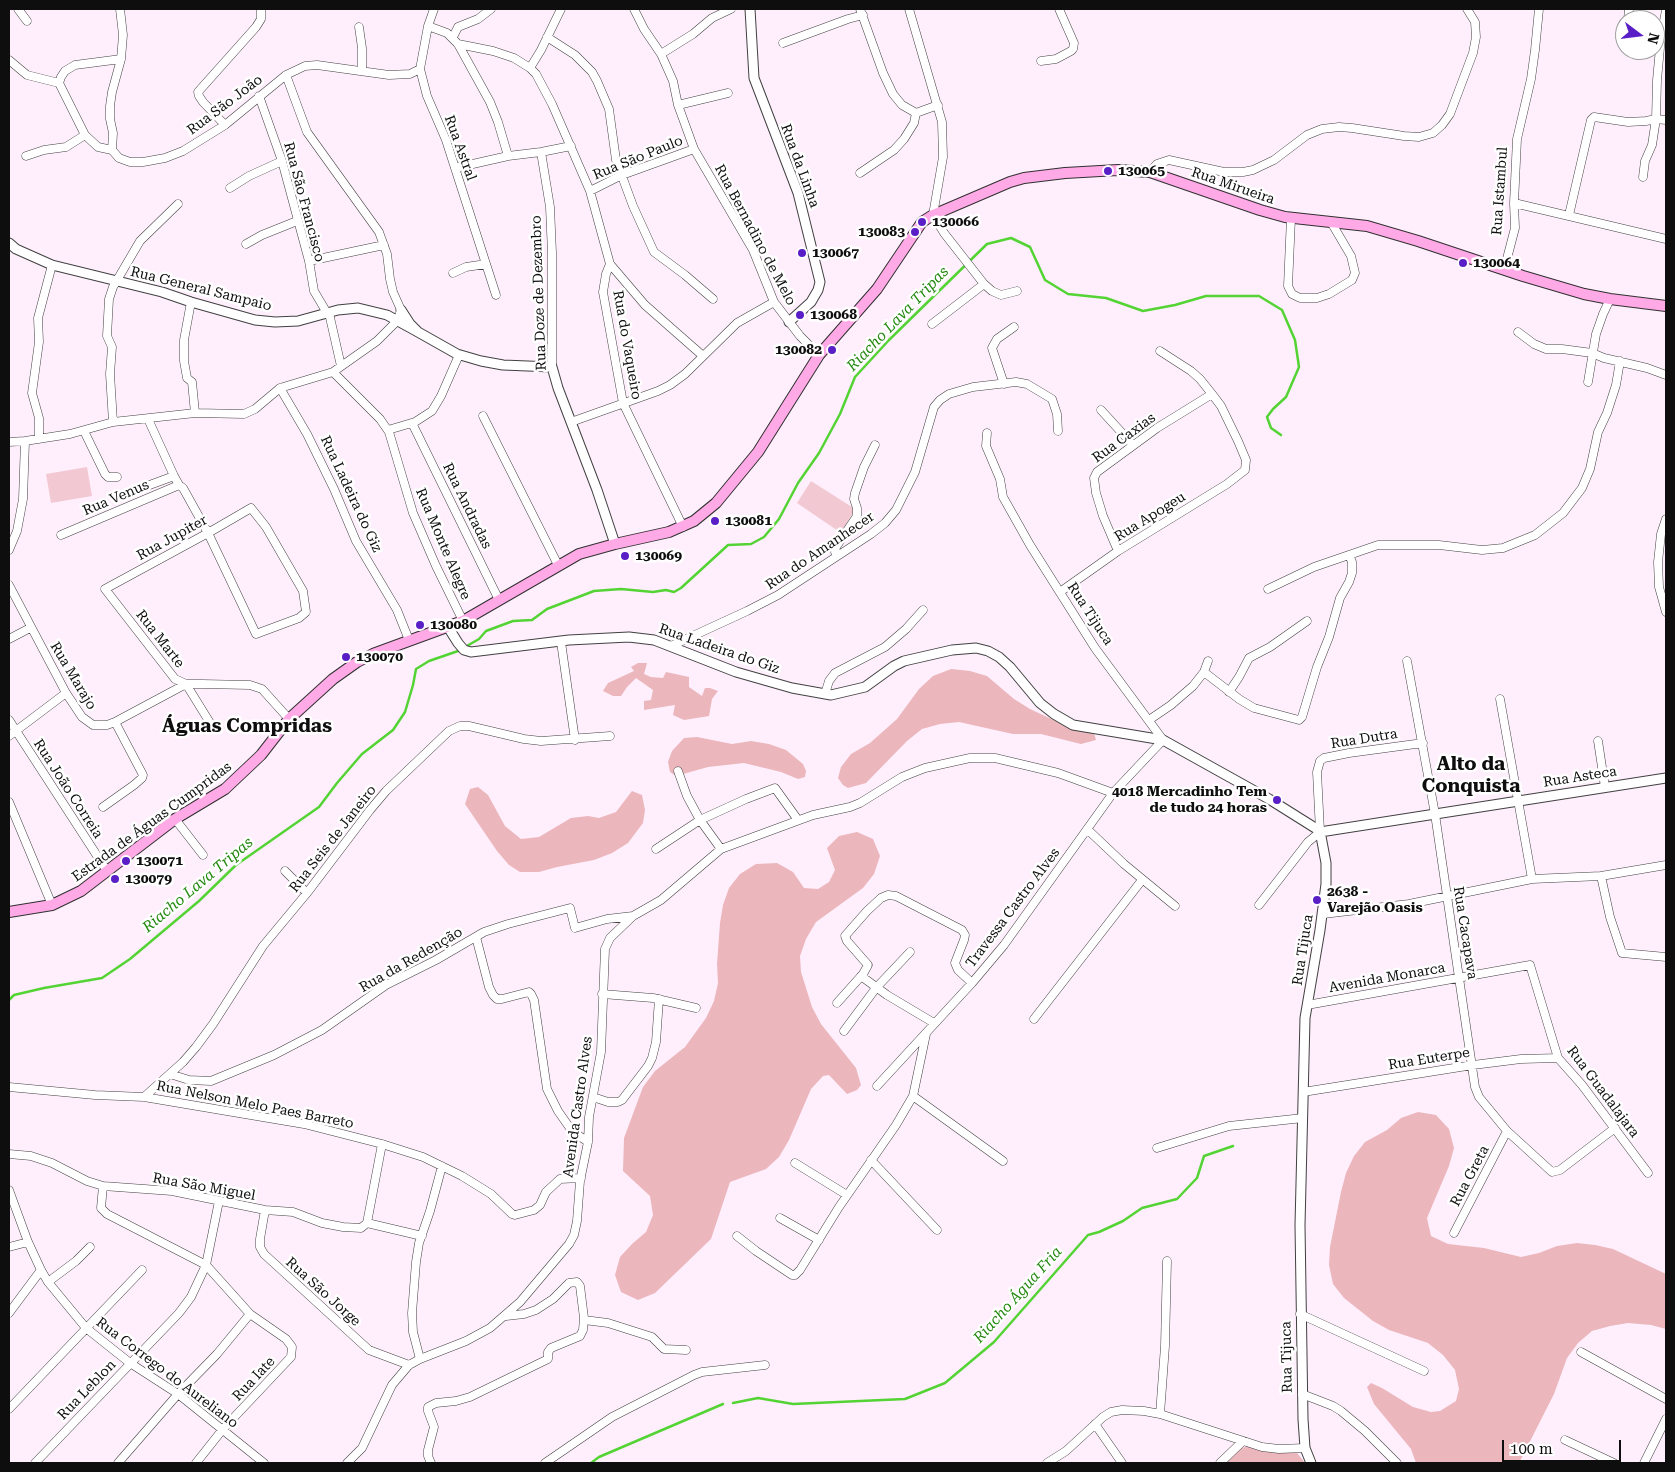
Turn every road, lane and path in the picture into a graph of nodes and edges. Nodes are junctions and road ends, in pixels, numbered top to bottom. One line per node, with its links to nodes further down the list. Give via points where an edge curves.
1 (18, 9): 16 (street)
2 (120, 9): 25 (street, via 124,35)
3 (261, 9): 41 (street, via 261,19 256,27 198,94)
4 (434, 9): 18 (street, Rua Astral)
5 (491, 9): 20 (street, via 478,19 458,27)
6 (561, 9): 21 (street)
7 (634, 9): 24 (street, Rua Bernadino de Melo)
8 (731, 9): 24 (street, via 712,18)
9 (750, 9): 87 (street, Rua da Linha, via 754,78 798,193 820,282 811,302)
10 (909, 9): 37 (street)
11 (1059, 9): 28 (street, via 1074,43 1073,48 1056,59)
12 (1467, 9): 51 (street, via 1475,22 1473,53 1450,114 1433,133 1419,137 1352,128 1322,129 1307,134 1274,160 1253,170 1224,172 1169,160 1157,164)
13 (1539, 9): 57 (street, Rua Istambul, via 1536,50 1517,140)
14 (1666, 10): 17 (street)
15 (861, 12): 22 (street); 38 (street, via 893,94 902,105)
16 (27, 21)
17 (1665, 23)
18 (428, 26): 20 (street); 30 (street, Rua Astral)
19 (359, 27): 31 (street)
20 (452, 37): 23 (street)
21 (547, 37): 29 (street); 53 (street, via 575,55 597,80 608,109 616,160)
22 (783, 43)
23 (458, 44): 29 (street, via 514,58); 48 (street, via 490,102)
24 (661, 54): 36 (street, Rua Bernadino de Melo, via 673,81)
25 (121, 59): 33 (street, via 75,65 61,76); 45 (street, via 110,106)
26 (9, 60): 33 (street, via 26,75)
27 (1661, 60): 39 (street)
28 (1041, 61)
29 (530, 68): 43 (street, via 544,87)
30 (420, 69): 31 (street, Rua São João, via 402,75); 50 (street, Rua Astral)
31 (362, 71): 32 (street, Rua São João, via 310,65)
32 (286, 75): 35 (street, Rua São João); 68 (street, via 307,132)
33 (60, 82): 42 (street)
34 (728, 93): 36 (street)
35 (259, 96): 41 (street, Rua São João); 49 (street, Rua São Francisco)
36 (678, 105): 44 (street, Rua Bernadino de Melo)
37 (938, 105): 38 (street); 61 (street, via 943,157)
38 (916, 112): 52 (street, via 914,122 894,150)
39 (1656, 119): 40 (street); 54 (street); 60 (street, via 1628,122 1594,117 1591,120)
40 (1666, 120)
41 (225, 125): 45 (street, Rua São João, via 183,151 165,158 130,162 118,158)
42 (85, 135): 45 (street, Rua São João, via 98,147); 47 (street, via 66,147)
43 (571, 146): 46 (street); 56 (street)
44 (694, 149): 53 (street, Rua São Paulo); 82 (street, Rua Bernadino de Melo, via 753,250)
45 (112, 150)
46 (541, 152): 48 (street); 99 (street, Rua Doze de Dezembro, via 550,207)
47 (26, 156)
48 (508, 156): 50 (street)
49 (282, 161): 55 (street); 63 (street, Rua São Francisco)
50 (455, 168): 70 (street, Rua Astral)
51 (1150, 172): 59 (main road, Rua Mirueira, via 1100,171 1024,178); 62 (main road, Rua Mirueira)
52 (860, 173)
53 (622, 175): 56 (street, Rua São Paulo); 79 (street, via 654,252)
54 (1643, 177)
55 (230, 188)
56 (590, 191): 71 (street)
57 (1514, 203): 60 (street); 73 (street, Rua Istambul, via 1514,228)
58 (178, 204): 75 (street, via 140,241)
59 (955, 207): 61 (main road, Estrada de Águas Cumpridas)
60 (1569, 215): 65 (street)
61 (933, 216): 76 (street); 95 (main road, Estrada de Águas Cumpridas, via 922,222 872,294)
62 (1290, 218): 64 (main road, Rua Mirueira); 64 (street, via 1288,286 1292,294 1300,298 1330,294 1352,280 1355,273 1351,256)
63 (297, 221): 67 (street); 69 (street, Rua São Francisco)
64 (1331, 222): 73 (main road, Rua Mirueira, via 1367,226)
65 (1666, 240)
66 (9, 243): 72 (street, Rua General Sampaio)
67 (246, 244)
68 (384, 245): 69 (street); 84 (street, via 390,279)
69 (309, 261): 85 (street, Rua São Francisco, via 314,291)
70 (486, 264): 74 (street); 78 (street, Rua Astral)
71 (610, 264): 96 (street, via 645,305); 106 (street, Rua do Vaqueiro, via 603,292)
72 (52, 265): 75 (street, Rua General Sampaio); 118 (street, via 38,318 39,342 32,393 39,418)
73 (1504, 270): 80 (main road)
74 (453, 273)
75 (117, 282): 81 (street, Rua General Sampaio); 111 (street, via 109,299 107,336 112,347)
76 (984, 284): 77 (street, via 1001,295); 88 (street)
77 (1018, 291)
78 (496, 295)
79 (712, 299)
80 (1610, 299): 83 (main road); 93 (street)
81 (191, 302): 85 (street, Rua General Sampaio, via 255,320 275,322 298,321); 108 (street, via 184,361 187,378 192,382)
82 (774, 302): 87 (street, Rua Bernadino de Melo); 96 (street, via 737,323)
83 (1666, 306)
84 (401, 310): 86 (street); 90 (street, Rua General Sampaio)
85 (328, 313): 86 (street, Rua General Sampaio, via 358,308); 98 (street, Rua São Francisco)
86 (398, 320): 90 (street, Rua General Sampaio); 98 (street, via 377,341)
87 (789, 322): 95 (street, Rua Bernadino de Melo)
88 (932, 324)
89 (1014, 327): 103 (street, via 997,339 992,348)
90 (418, 332): 94 (street, Rua General Sampaio)
91 (1518, 332): 93 (street, via 1546,349)
92 (1160, 351): 105 (street, via 1200,378)
93 (1592, 353): 97 (street); 102 (street)
94 (459, 355): 99 (street, Rua General Sampaio, via 503,365); 113 (street, via 432,411)
95 (819, 355): 128 (main road, Estrada de Águas Cumpridas, via 777,424 743,471 705,513)
96 (703, 356): 106 (street, via 670,385)
97 (1620, 361): 101 (street); 134 (street, via 1616,385 1582,488 1551,524 1535,535 1503,548 1482,550 1384,544)
98 (341, 366): 100 (street)
99 (552, 367): 112 (street, Rua Doze de Dezembro)
100 (333, 372): 104 (street); 114 (street, Rua Monte Alegre)
101 (1666, 375)
102 (1588, 382)
103 (1004, 384): 116 (street, Rua do Amanhecer, via 1027,384 1052,399); 135 (street, Rua do Amanhecer, via 958,390 940,400 930,418 915,472 896,510 871,534)
104 (280, 388): 108 (street, via 255,410 244,414); 149 (street, Rua Ladeira do Giz, via 307,434 356,541 397,610)
105 (1212, 394): 122 (street, Rua Caxias); 133 (street, Rua Apogeu, via 1247,466 1242,473)
106 (623, 403): 112 (street); 128 (street, Rua do Vaqueiro)
107 (1101, 410): 122 (street)
108 (195, 413): 110 (street)
109 (483, 416): 136 (street)
110 (148, 418): 111 (street); 123 (street)
111 (113, 422): 115 (street)
112 (571, 422): 131 (street, Rua Doze de Dezembro)
113 (412, 423): 114 (street); 141 (street, Rua Andradas)
114 (388, 430): 144 (street, Rua Monte Alegre, via 413,513)
115 (84, 431): 118 (street); 124 (street, via 105,474)
116 (1058, 431)
117 (987, 433): 140 (street, Rua Tijuca, via 986,446 1000,479 1003,498)
118 (39, 439): 119 (street)
119 (25, 441): 120 (street); 132 (street, via 23,499 17,531)
120 (9, 442)
121 (875, 445): 135 (street, via 855,493 857,516 836,547)
122 (1133, 445): 133 (street, Rua Caxias, via 1097,472 1093,484)
123 (174, 476): 125 (street); 126 (street)
124 (116, 477)
125 (179, 485): 129 (street, via 184,488); 130 (street, Rua Venus)
126 (136, 490)
127 (1666, 519): 143 (street, via 1658,562)
128 (683, 527): 131 (main road, Estrada de Águas Cumpridas)
129 (208, 532): 129 (street, Rua Jupiter, via 256,634 299,618 306,612 303,591 266,527 251,508); 138 (street, Rua Jupiter)
130 (61, 535)
131 (616, 544): 136 (main road, Estrada de Águas Cumpridas, via 580,554)
132 (9, 550)
133 (1118, 552): 140 (street, Rua Apogeu)
134 (1349, 555): 139 (street); 156 (street, via 1352,573 1335,612 1302,717 1298,720 1265,712)
135 (837, 556): 151 (street, Rua do Amanhecer, via 760,604)
136 (558, 565): 141 (main road, Estrada de Águas Cumpridas)
137 (9, 584): 147 (street, Rua Marajo)
138 (106, 589): 155 (street, Rua Marte, via 175,679)
139 (1268, 589)
140 (1060, 592): 162 (street, Rua Tijuca, via 1095,648)
141 (499, 600): 144 (main road, Estrada de Águas Cumpridas)
142 (923, 610): 158 (street, via 885,646 835,673)
143 (1666, 612)
144 (463, 620): 146 (main road, Estrada de Águas Cumpridas)
145 (1307, 621): 156 (street, via 1249,658)
146 (448, 627): 149 (main road, Estrada de Águas Cumpridas); 150 (street, Rua Ladeira do Giz, via 461,647 471,652)
147 (30, 628): 148 (street); 157 (street, Rua Marajo)
148 (9, 639)
149 (409, 640): 160 (main road, Estrada de Águas Cumpridas, via 357,662)
150 (561, 642): 151 (street, Rua Ladeira do Giz, via 629,637); 167 (street)
151 (670, 646): 158 (street, Rua Ladeira do Giz, via 736,672)
152 (1208, 661): 154 (street)
153 (1407, 661): 170 (street, Rua Cacapava)
154 (1204, 672): 156 (street); 162 (street, via 1186,693)
155 (186, 684): 160 (street, Rua Marajo, via 262,689); 163 (street, Rua Marajo); 164 (street, Rua Marte)
156 (1229, 692)
157 (66, 693): 163 (street, Rua Marajo, via 87,722 99,726); 165 (street)
158 (825, 694): 168 (street, Rua Ladeira do Giz, via 865,687 904,661 976,648 998,657 1040,703 1073,724)
159 (1500, 699): 175 (street)
160 (289, 719): 179 (main road, Estrada de Águas Cumpridas, via 237,779)
161 (9, 720): 165 (street, Rua João Correia)
162 (1149, 720): 168 (street, Rua Tijuca)
163 (115, 722): 177 (street, via 142,778)
164 (212, 726)
165 (12, 733): 188 (street, Rua João Correia)
166 (610, 736): 167 (street, Rua Seis de Janeiro)
167 (574, 740): 193 (street, Rua Seis de Janeiro, via 524,740 469,726 449,731 386,791)
168 (1162, 740): 174 (street, Travessa Castro Alves); 183 (street, Rua Tijuca, via 1269,799)
169 (1598, 741): 173 (street)
170 (1423, 743): 178 (street, Rua Cacapava); 183 (street, Rua Dutra, via 1349,753 1320,761 1317,772)
171 (678, 771): 180 (street)
172 (1666, 778): 173 (street, Rua Asteca)
173 (1605, 787): 175 (street, Rua Asteca)
174 (1113, 793): 181 (street, Avenida Castro Alves, via 1058,773 994,758 970,758 925,768 902,777 860,803); 182 (street, Travessa Castro Alves)
175 (1519, 800): 178 (street, Rua Asteca); 191 (street)
176 (9, 802): 195 (street)
177 (102, 807)
178 (1435, 814): 183 (street, Rua Asteca); 194 (street, Rua Cacapava)
179 (174, 819): 186 (street); 188 (main road, Estrada de Águas Cumpridas)
180 (700, 820): 181 (street, via 775,788); 184 (street); 185 (street)
181 (798, 820): 185 (street, Avenida Castro Alves)
182 (1087, 829): 192 (street); 207 (street, Travessa Castro Alves, via 1032,908)
183 (1320, 832): 196 (street, via 1308,842); 199 (street, Rua Tijuca, via 1326,862)
184 (656, 849)
185 (721, 849): 200 (street, Avenida Castro Alves, via 662,900)
186 (203, 855)
187 (1666, 864): 190 (street)
188 (107, 871): 195 (main road, Estrada de Águas Cumpridas, via 81,891)
189 (285, 871): 193 (street)
190 (1601, 876): 191 (street); 203 (street, via 1622,953)
191 (1532, 879): 194 (street)
192 (1142, 880): 197 (street); 214 (street)
193 (307, 893): 220 (street, Rua Seis de Janeiro, via 263,946 196,1047)
194 (1446, 898): 199 (street); 206 (street, Rua Cacapava)
195 (52, 905): 198 (main road, Estrada de Águas Cumpridas)
196 (1259, 905)
197 (1175, 906)
198 (9, 912)
199 (1322, 914): 212 (street, Rua Tijuca)
200 (633, 916): 201 (street, Rua da Redenção, via 575,928 570,908 508,924); 209 (street, Avenida Castro Alves, via 610,938 605,949)
201 (476, 937): 220 (street, Rua da Redenção, via 386,985 322,1030 274,1056 211,1081 189,1080); 230 (street, via 493,996 502,999 531,994 547,1089 572,1131)
202 (910, 952): 208 (street)
203 (1666, 958)
204 (1530, 965): 206 (street, Avenida Monarca); 218 (street, Rua Guadalajara)
205 (861, 976): 207 (street, via 868,965 845,936 881,898 891,895 965,933 956,963 958,970); 208 (street); 211 (street)
206 (1459, 978): 212 (street, Avenida Monarca); 219 (street, Rua Cacapava)
207 (972, 983): 215 (street, Travessa Castro Alves)
208 (876, 988): 215 (street); 216 (street)
209 (602, 994): 210 (street); 226 (street, Avenida Castro Alves, via 601,1052)
210 (659, 999): 213 (street); 226 (street, via 656,1042 648,1066 622,1100 608,1102)
211 (837, 1003)
212 (1307, 1005): 223 (street, Rua Tijuca)
213 (696, 1008)
214 (1034, 1019)
215 (934, 1023): 217 (street, Travessa Castro Alves)
216 (844, 1031)
217 (926, 1032): 222 (street, Travessa Castro Alves); 224 (street)
218 (1558, 1058): 219 (street, Rua Euterpe); 228 (street, Rua Guadalajara)
219 (1472, 1065): 223 (street, Rua Euterpe); 229 (street, Rua Cacapava, via 1480,1097)
220 (170, 1074): 225 (street, Rua Seis de Janeiro)
221 (9, 1086): 225 (street, Rua Nelson Melo Paes Barreto)
222 (877, 1086)
223 (1303, 1092): 227 (street, Rua Tijuca)
224 (913, 1096): 234 (street); 235 (street)
225 (144, 1097): 231 (street, Rua Nelson Melo Paes Barreto, via 304,1124)
226 (593, 1097): 230 (street, Avenida Castro Alves)
227 (1303, 1118): 232 (street, via 1230,1126); 262 (street, Rua Tijuca)
228 (1614, 1128): 229 (street, Rua Cacapava, via 1556,1172 1548,1170); 238 (street, Rua Guadalajara)
229 (1507, 1131): 248 (street, Rua Greta)
230 (588, 1142): 239 (street, Avenida Castro Alves)
231 (382, 1144): 237 (street, Rua Nelson Melo Paes Barreto); 246 (street)
232 (1157, 1148)
233 (9, 1154): 240 (street, Rua São Miguel, via 31,1156 52,1163)
234 (871, 1160): 242 (street); 247 (street)
235 (1002, 1161)
236 (795, 1163): 242 (street)
237 (442, 1166): 239 (street, Rua Nelson Melo Paes Barreto, via 491,1194 515,1215 534,1210 560,1179); 249 (street)
238 (1648, 1173)
239 (581, 1178): 263 (street, Avenida Castro Alves, via 577,1221 570,1244)
240 (103, 1186): 243 (street, Rua São Miguel, via 172,1191); 256 (street, via 101,1208 106,1214)
241 (9, 1190): 252 (street, Rua Corrego do Aureliano)
242 (848, 1195): 251 (street)
243 (220, 1202): 244 (street, Rua São Miguel); 256 (street, Rua Leblon)
244 (266, 1210): 246 (street, Rua São Miguel, via 293,1212 329,1225 349,1228 361,1228); 270 (street, Rua São Jorge, via 260,1239 264,1254 369,1350)
245 (780, 1218): 251 (street)
246 (367, 1223): 249 (street)
247 (937, 1230)
248 (1454, 1233)
249 (422, 1236): 268 (street, via 416,1262 412,1313)
250 (737, 1236): 251 (street, via 792,1276 800,1270)
251 (819, 1240)
252 (28, 1242): 253 (street); 257 (street, Rua Corrego do Aureliano)
253 (9, 1247)
254 (90, 1247): 259 (street)
255 (1168, 1261): 277 (street)
256 (206, 1265): 261 (street); 269 (street, Rua Leblon, via 191,1297 179,1313)
257 (41, 1270): 259 (street, Rua Corrego do Aureliano); 260 (street)
258 (142, 1270): 265 (street)
259 (48, 1282): 265 (street, Rua Corrego do Aureliano)
260 (9, 1313)
261 (250, 1314): 273 (street); 280 (street, Rua Iate, via 290,1342 291,1357)
262 (1300, 1314): 272 (street); 274 (street, Rua Tijuca)
263 (506, 1316): 264 (street, via 536,1310 574,1281 580,1286); 268 (street, Avenida Castro Alves, via 466,1341)
264 (584, 1320): 266 (street, via 608,1323 652,1337 664,1349); 289 (street, via 580,1336 551,1348 546,1360 470,1397 430,1405 428,1411 434,1427 428,1450)
265 (86, 1328): 269 (street, Rua Corrego do Aureliano); 276 (street)
266 (686, 1350)
267 (1581, 1352): 275 (street)
268 (420, 1359): 270 (street, Avenida Castro Alves)
269 (130, 1363): 273 (street, Rua Corrego do Aureliano); 284 (street, Rua Leblon)
270 (409, 1365): 288 (street, Avenida Castro Alves, via 392,1385 362,1448)
271 (765, 1365): 290 (street, via 694,1374 612,1417)
272 (1424, 1371)
273 (178, 1394): 280 (street, Rua Corrego do Aureliano); 285 (street)
274 (1302, 1394): 283 (street, Rua Tijuca); 295 (street, via 1341,1411)
275 (1666, 1399)
276 (9, 1408)
277 (1160, 1414): 279 (street, via 1122,1410 1111,1412); 282 (street)
278 (1666, 1419): 297 (street)
279 (1095, 1424): 291 (street, via 1066,1451); 292 (street)
280 (223, 1429): 286 (street, Rua Iate); 287 (street, Rua Corrego do Aureliano)
281 (1565, 1440): 296 (street)
282 (1244, 1441): 283 (street, via 1279,1449); 293 (street)
283 (1305, 1448): 294 (street, Rua Tijuca)
284 (35, 1463)
285 (118, 1463)
286 (196, 1463)
287 (264, 1463)
288 (347, 1463)
289 (431, 1463)
290 (545, 1463)
291 (1047, 1463)
292 (1122, 1463)
293 (1220, 1463)
294 (1312, 1463)
295 (1396, 1463)
296 (1614, 1463)
297 (1644, 1463)

